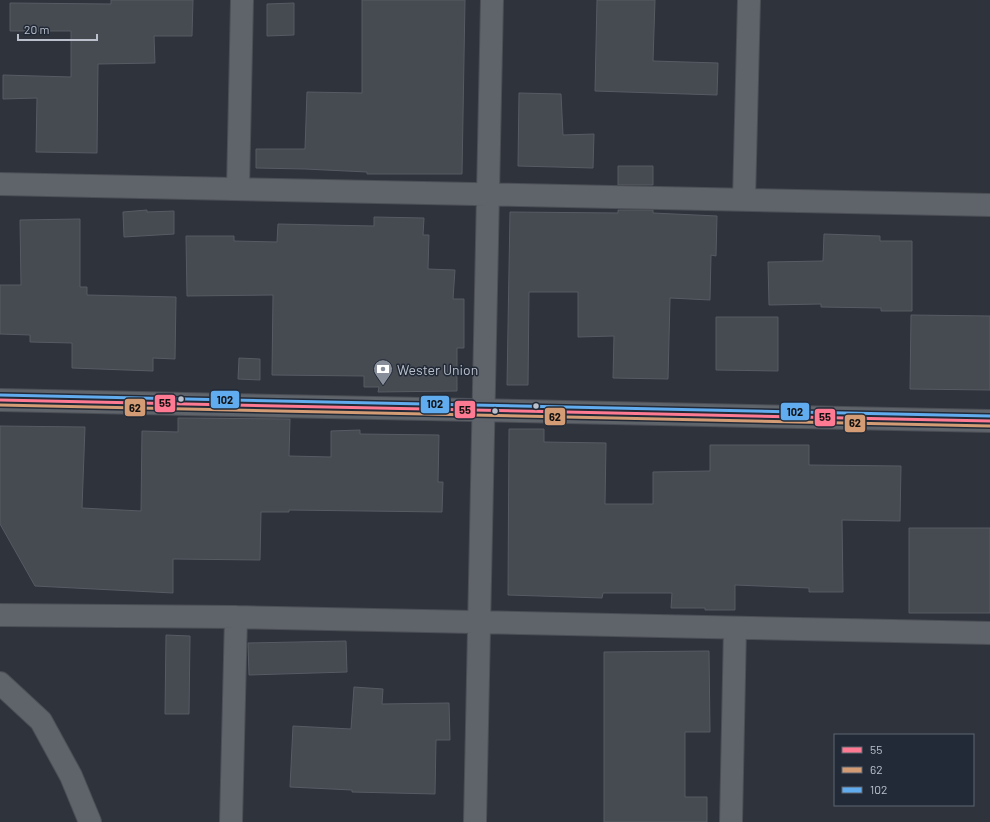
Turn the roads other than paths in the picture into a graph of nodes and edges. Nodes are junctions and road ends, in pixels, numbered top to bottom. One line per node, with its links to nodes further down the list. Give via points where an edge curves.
1 (242, 0): 5 (street)
2 (492, 0): 6 (street)
3 (748, 0): 7 (street)
4 (0, 184): 5 (street)
5 (238, 189): 6 (street)
6 (488, 195): 7 (street); 10 (street)
7 (744, 200): 8 (street)
8 (990, 205)
9 (0, 400): 10 (street)
10 (484, 410): 11 (street); 14 (street)
11 (990, 421)
12 (0, 614): 13 (street)
13 (236, 617): 14 (street); 19 (street)
14 (479, 622): 15 (street); 20 (street)
15 (735, 628): 16 (street); 21 (street)
16 (990, 633)
17 (0, 683): 18 (street, via 41,721 71,776)
18 (90, 822)
19 (231, 822)
20 (475, 822)
21 (731, 822)

